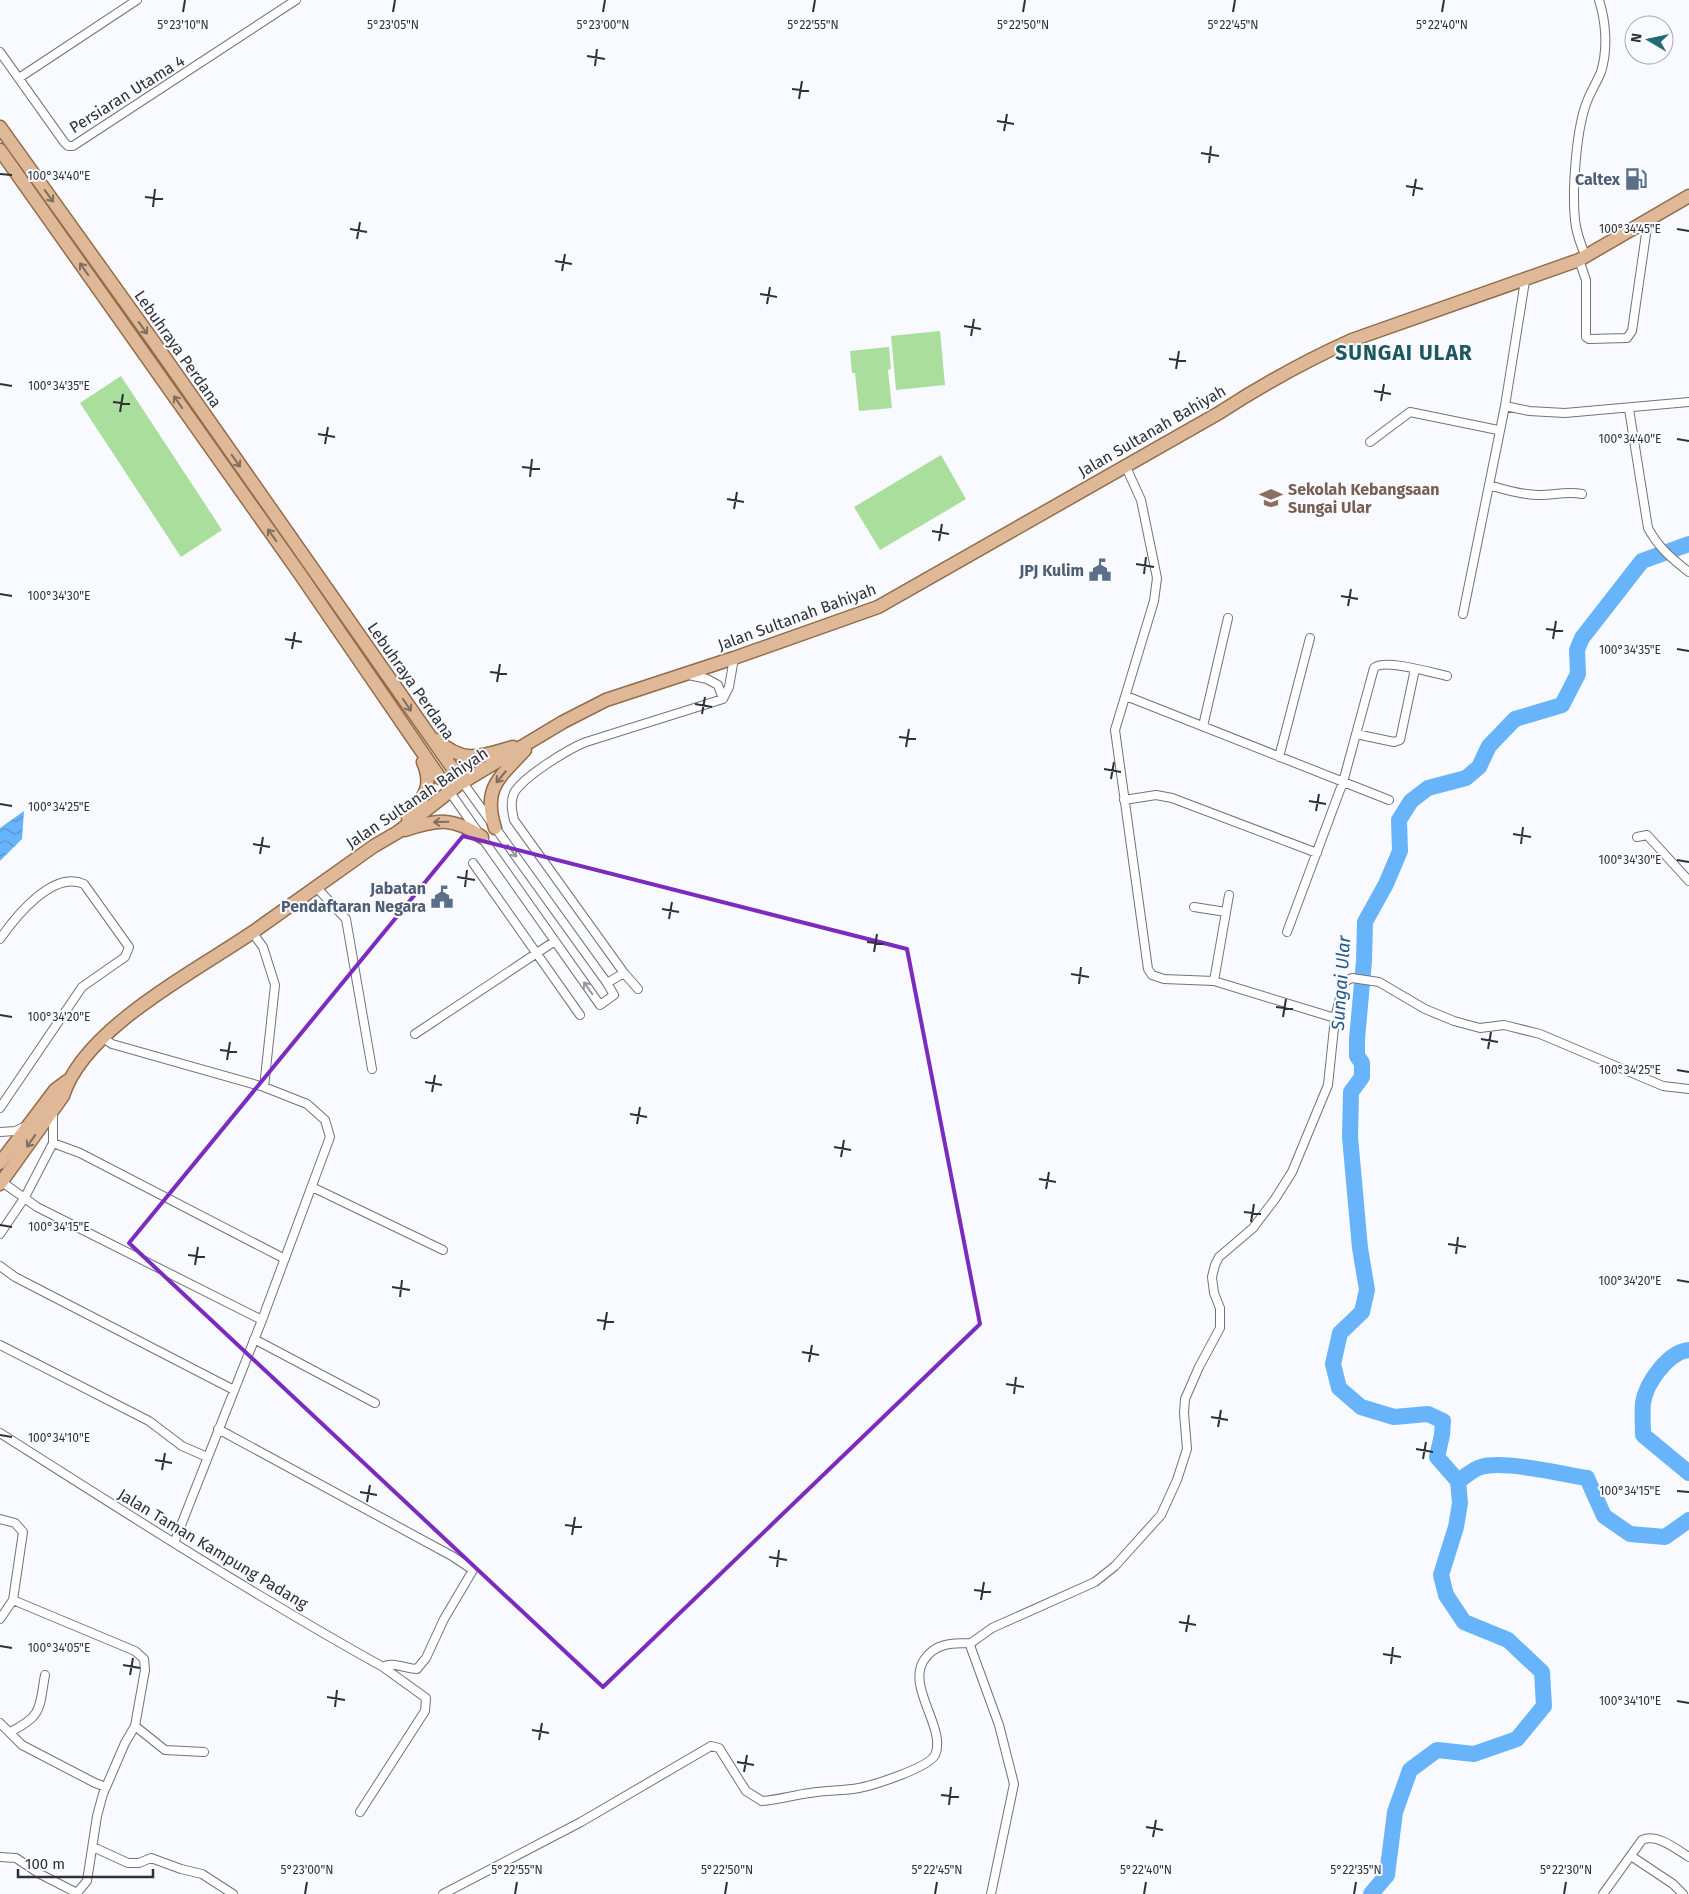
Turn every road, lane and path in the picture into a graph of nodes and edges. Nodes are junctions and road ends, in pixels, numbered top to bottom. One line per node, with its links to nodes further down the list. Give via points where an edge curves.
1 (138, 0): 5 (street)
2 (296, 0): 5 (street, Persiaran Utama 4, via 73,146 64,142)
3 (1599, 0): 10 (street, via 1605,38 1604,56 1581,124 1574,195)
4 (0, 52): 5 (street, Persiaran Utama 4)
5 (19, 78)
6 (0, 128): 22 (main road, Lebuhraya Perdana, one-way to 22)
7 (0, 150): 21 (main road, Lebuhraya Perdana, one-way to 7)
8 (1689, 196): 9 (main road, Jalan Sultanah Bahiyah)
9 (1648, 220): 10 (main road, Jalan Sultanah Bahiyah); 10 (street, via 1632,331 1627,338 1586,337 1586,280)
10 (1582, 259): 11 (main road, Jalan Sultanah Bahiyah)
11 (1525, 280): 13 (street); 17 (main road, Jalan Sultanah Bahiyah, via 1398,323 1323,353)
12 (1689, 402): 14 (street)
13 (1505, 406): 14 (street, via 1565,413); 15 (street)
14 (1629, 409): 20 (street, via 1648,528 1654,540)
15 (1498, 430): 16 (street, via 1410,412); 18 (street)
16 (1370, 442)
17 (1125, 465): 26 (main road, Jalan Sultanah Bahiyah, via 878,607); 30 (street, via 1140,500 1157,578 1154,601)
18 (1489, 485): 19 (street, via 1516,493); 23 (street)
19 (1582, 494)
20 (1689, 572)
21 (300, 574): 22 (main road); 32 (main road, Lebuhraya Perdana)
22 (340, 607): 32 (main road, via 350,633 382,680); 33 (main road, Lebuhraya Perdana, one-way to 33)
23 (1463, 614)
24 (1228, 618): 34 (street)
25 (1310, 638): 37 (street)
26 (734, 658): 28 (main road, Jalan Sultanah Bahiyah); 31 (street, via 729,687)
27 (1416, 669): 29 (street); 35 (street, via 1390,664 1379,664 1374,668); 35 (street, via 1400,740 1394,742)
28 (684, 675): 31 (street, via 707,679 718,685); 36 (main road, Jalan Sultanah Bahiyah, via 606,700)
29 (1447, 676)
30 (1126, 696): 34 (street); 40 (street, via 1115,730)
31 (723, 699): 58 (street, via 568,749 520,785 514,794 511,805 514,820)
32 (394, 710): 33 (main road, Lebuhraya Perdana)
33 (412, 724): 36 (main road, via 446,748 467,757 475,758); 39 (main road, Lebuhraya Perdana, via 453,769); 39 (main road, Lebuhraya Perdana, via 440,778); 43 (main road, via 428,784 425,794)
34 (1203, 726): 37 (street)
35 (1356, 734): 38 (street)
36 (533, 740): 39 (main road, Jalan Sultanah Bahiyah); 42 (main road, one-way to 42, via 491,792 490,811)
37 (1279, 757): 38 (street)
38 (1343, 782): 41 (street); 46 (street)
39 (457, 786): 42 (street); 43 (main road, Jalan Sultanah Bahiyah); 44 (street)
40 (1124, 800): 46 (street, via 1156,796 1172,798); 59 (street, via 1148,968 1152,975 1164,979)
41 (1389, 800)
42 (496, 828): 60 (street, one-way to 60)
43 (398, 832): 44 (main road, one-way to 43, via 466,826 442,821); 49 (main road, Jalan Sultanah Bahiyah)
44 (482, 837): 56 (street)
45 (1637, 837): 48 (street, via 1647,835)
46 (1316, 853): 54 (street)
47 (473, 862): 57 (street)
48 (1689, 881)
49 (316, 887): 53 (main road, Jalan Sultanah Bahiyah); 66 (street, via 346,919)
50 (1229, 895): 52 (street)
51 (1194, 907): 52 (street)
52 (1226, 912): 59 (street)
53 (252, 932): 65 (main road, Jalan Sultanah Bahiyah, via 117,1024); 68 (street, via 263,947 275,985)
54 (1287, 932)
55 (0, 939): 70 (street, via 26,905 66,880 74,880 84,884 129,947 126,957 82,987)
56 (555, 940): 57 (street); 60 (street, one-way to 56, via 614,995 600,1005)
57 (537, 952): 62 (street); 64 (street)
58 (624, 972): 60 (street); 61 (street)
59 (1214, 981): 63 (street)
60 (607, 982)
61 (638, 989)
62 (580, 1015)
63 (1335, 1018): 69 (street, via 1344,982 1352,978 1370,980 1454,1021 1480,1028 1504,1025 1540,1034 1663,1086); 97 (street, via 1328,1085 1292,1172 1253,1228 1219,1257 1215,1265 1212,1277 1220,1308 1220,1328 1185,1399 1187,1449 1161,1516 1115,1566 1095,1582 992,1628)
64 (415, 1034)
65 (103, 1038): 67 (main road, Jalan Sultanah Bahiyah); 68 (street, via 112,1044)
66 (372, 1069)
67 (67, 1081): 71 (main road, Jalan Sultanah Bahiyah, via 63,1096); 72 (main road, Jalan Sultanah Bahiyah, via 55,1090)
68 (264, 1087): 79 (street, via 308,1104 325,1120 330,1137)
69 (1689, 1089)
70 (0, 1108)
71 (53, 1109): 74 (street); 78 (main road, Jalan Sultanah Bahiyah, one-way to 78)
72 (29, 1125): 73 (street, via 15,1131); 77 (main road, Jalan Sultanah Bahiyah)
73 (0, 1132)
74 (53, 1143): 80 (street); 83 (street, via 80,1153)
75 (0, 1150): 76 (street)
76 (0, 1156)
77 (0, 1164)
78 (1, 1183): 80 (street)
79 (312, 1187): 82 (street); 83 (street)
80 (25, 1197): 81 (street); 85 (street, via 37,1207)
81 (0, 1234)
82 (443, 1250)
83 (285, 1259): 85 (street)
84 (0, 1266): 88 (street, via 15,1277)
85 (262, 1320): 86 (street)
86 (254, 1339): 88 (street); 89 (street)
87 (0, 1345): 92 (street, via 149,1421 182,1446)
88 (234, 1390): 90 (street)
89 (375, 1402)
90 (218, 1429): 92 (street); 98 (street, Jalan Taman Kampung Padang, via 473,1570 417,1669 404,1669 394,1664)
91 (0, 1433): 94 (street, Jalan Taman Kampung Padang)
92 (207, 1457): 94 (street)
93 (0, 1519): 95 (street, via 15,1523 23,1532)
94 (174, 1543): 98 (street, Jalan Taman Kampung Padang)
95 (13, 1600): 96 (street); 101 (street, via 135,1651 144,1659)
96 (0, 1619)
97 (971, 1643): 112 (street, via 936,1647 919,1669 920,1687 930,1713 936,1744 932,1759 920,1767 861,1788 762,1801 746,1791 719,1748 711,1746 581,1822); 113 (street, via 999,1725 1014,1784)
98 (383, 1667): 105 (street, via 426,1698 425,1712)
99 (46, 1674): 102 (street, via 36,1716)
100 (0, 1723): 102 (street)
101 (135, 1726): 103 (street, via 165,1750); 104 (street)
102 (10, 1732): 104 (street, via 22,1745)
103 (204, 1752)
104 (106, 1787): 106 (street, via 97,1816)
105 (360, 1812)
106 (93, 1847): 110 (street, via 87,1881); 111 (street, via 128,1863 156,1858 181,1870 197,1872)
107 (1631, 1856): 109 (street, via 1648,1837 1656,1838); 114 (street); 115 (street)
108 (0, 1857): 110 (street, via 16,1858)
109 (1689, 1857)
110 (76, 1893)
111 (233, 1894)
112 (443, 1894)
113 (991, 1894)
114 (1603, 1894)
115 (1683, 1894)

